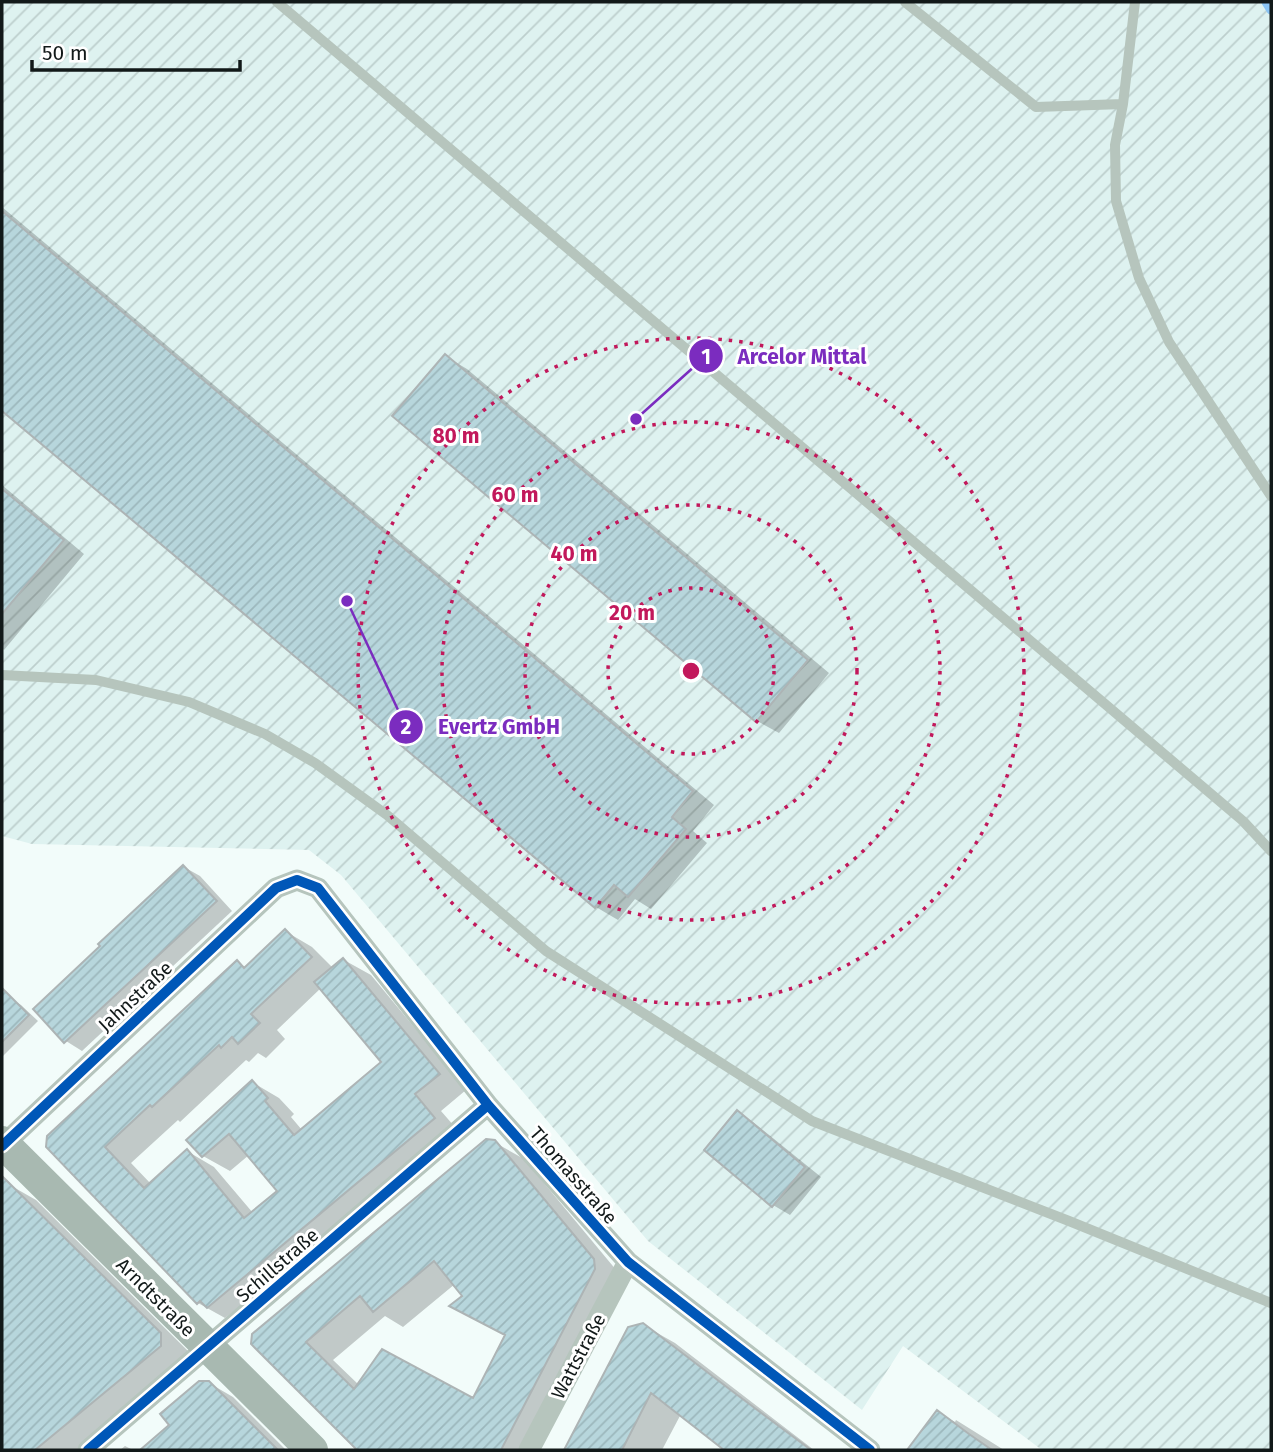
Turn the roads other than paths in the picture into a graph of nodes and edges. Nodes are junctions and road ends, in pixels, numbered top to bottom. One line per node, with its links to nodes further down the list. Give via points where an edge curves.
1 (277, 2): 7 (lane, via 1243,821)
2 (905, 2): 4 (lane, via 1036,107)
3 (1135, 2): 4 (lane)
4 (1123, 104): 5 (lane, via 1115,145 1116,201 1139,278 1169,342)
5 (1271, 496)
6 (2, 675): 12 (lane, via 96,680 190,702 265,734 387,815 547,951 812,1121)
7 (1271, 851)
8 (297, 880): 9 (street, Thomasstraße, via 318,888); 10 (street, Jahnstraße, via 276,888)
9 (488, 1105): 11 (street, Thomasstraße); 13 (street, Schillstraße)
10 (2, 1144): 13 (street, Arndtstraße)
11 (628, 1262): 14 (street, Thomasstraße); 17 (street, Wattstraße)
12 (1271, 1303)
13 (208, 1348): 15 (street, Schillstraße); 16 (street, Arndtstraße)
14 (866, 1449)
15 (88, 1450)
16 (312, 1450)
17 (529, 1450)

